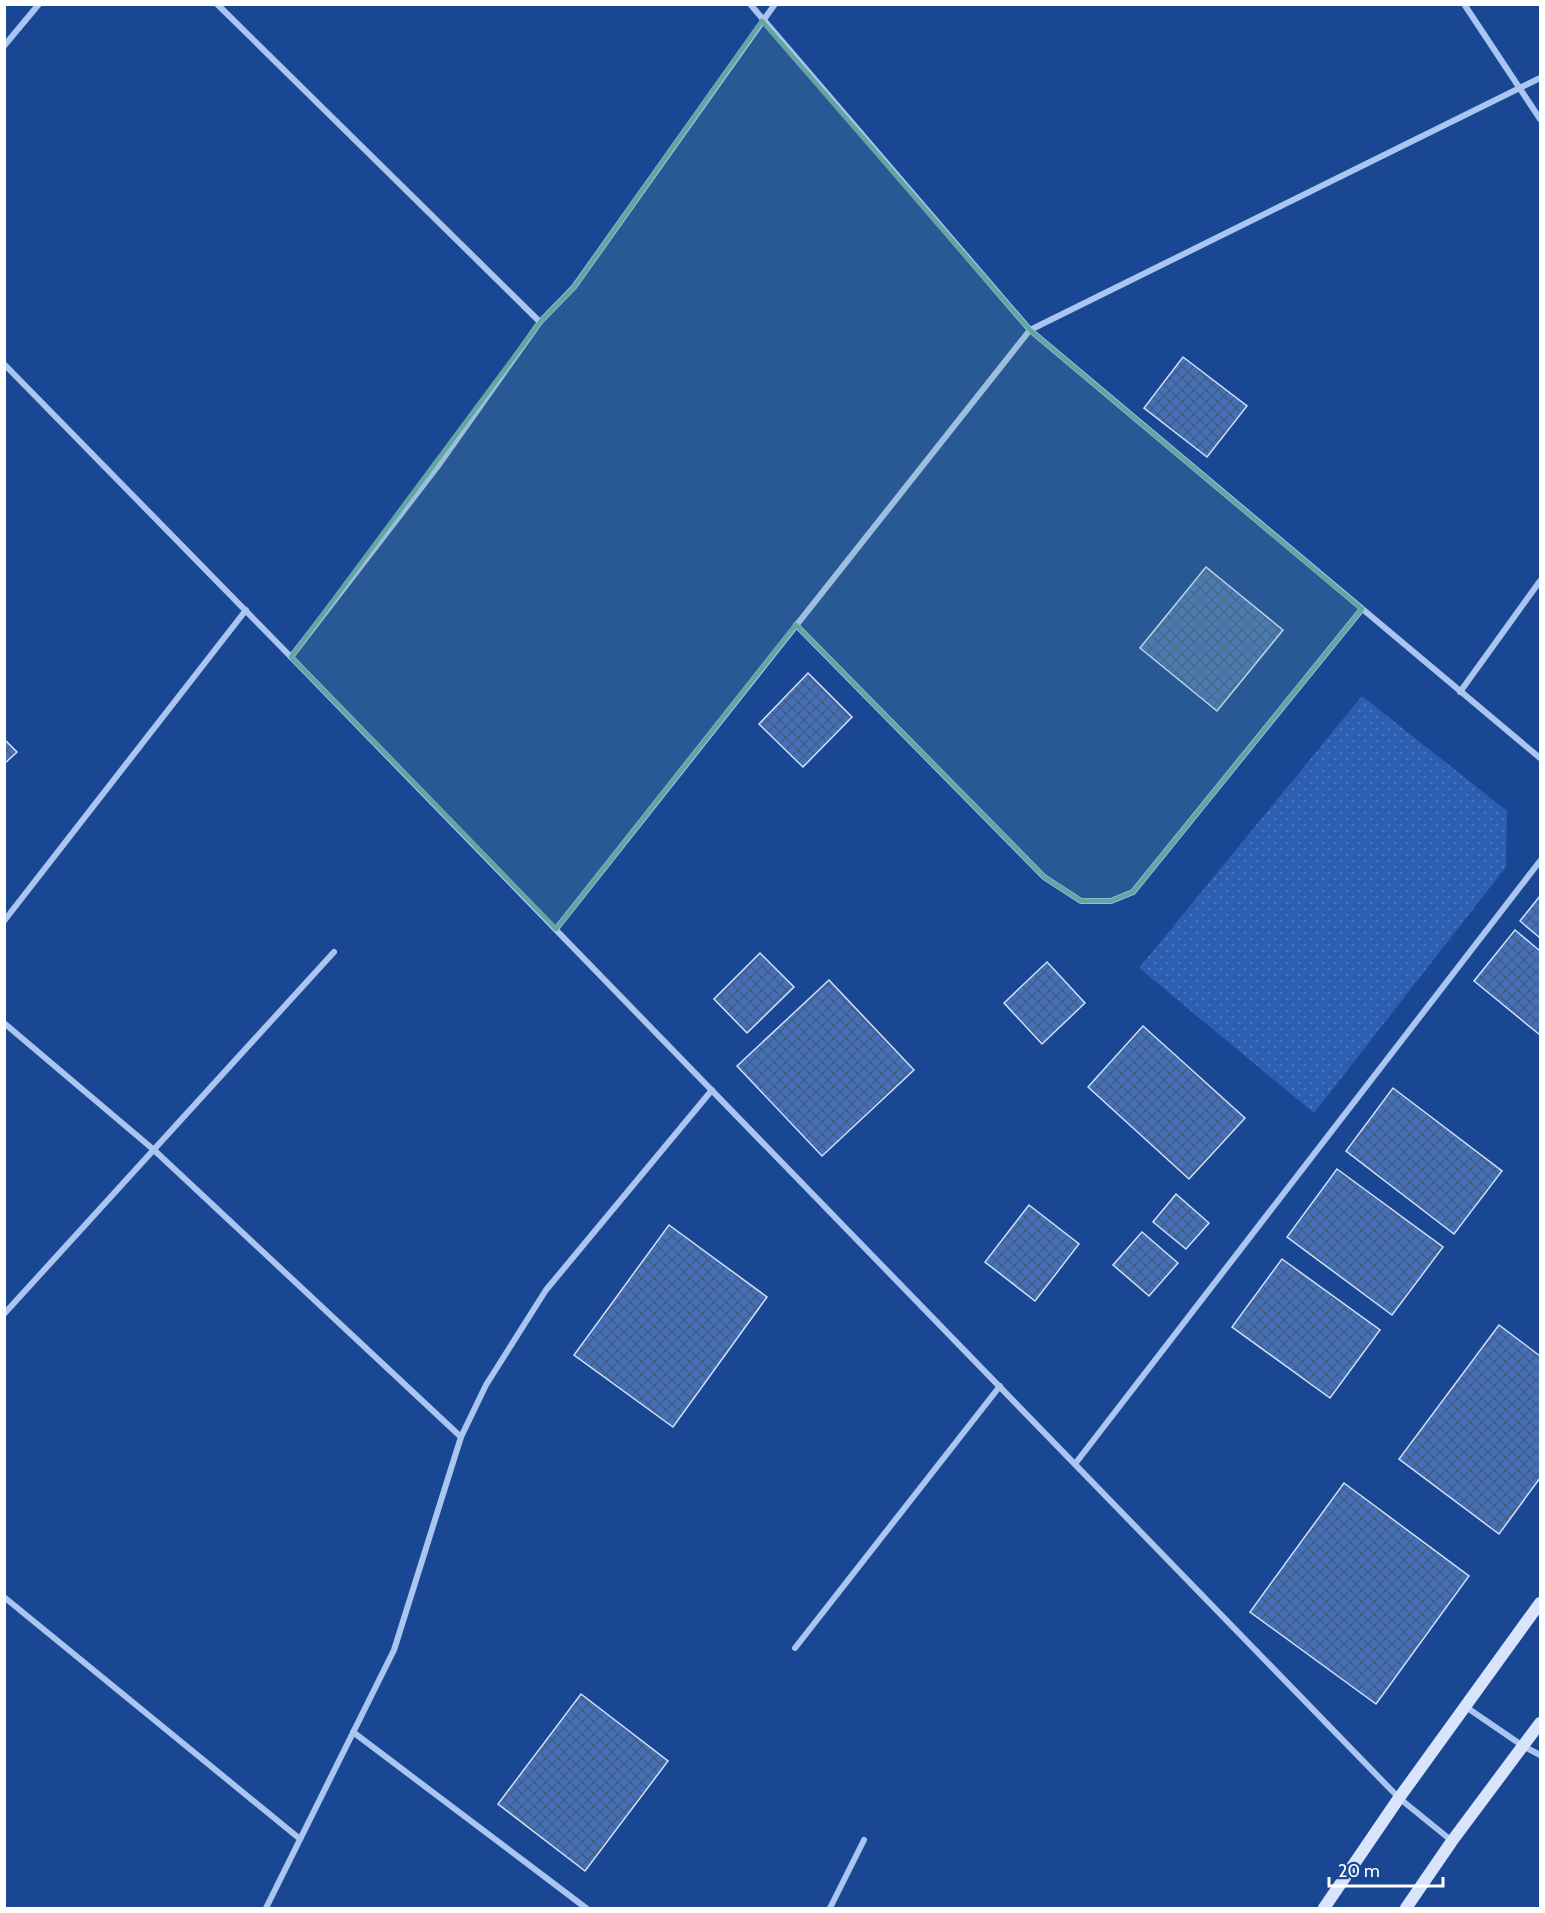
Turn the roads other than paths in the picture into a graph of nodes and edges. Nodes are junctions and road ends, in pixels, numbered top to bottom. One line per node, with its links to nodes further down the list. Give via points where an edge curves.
1 (39, 4): 7 (street)
2 (217, 4): 11 (street)
3 (750, 4): 6 (street)
4 (775, 4): 6 (street)
5 (1464, 4): 9 (street)
6 (762, 21): 11 (street, via 574,287); 12 (street)
7 (4, 46)
8 (1540, 78): 9 (street)
9 (1520, 89): 10 (street); 12 (street)
10 (1540, 119)
11 (540, 322): 18 (street, via 438,466)
12 (1030, 330): 15 (street); 17 (street)
13 (4, 364): 16 (street)
14 (1540, 581): 19 (street)
15 (1362, 609): 17 (street, via 1133,892 1110,901 1081,901 1044,877); 19 (street)
16 (246, 610): 18 (street); 22 (street)
17 (796, 625): 23 (street)
18 (291, 657): 23 (street)
19 (1461, 692): 20 (street)
20 (1540, 758)
21 (1540, 861): 31 (street)
22 (4, 921)
23 (556, 929): 26 (street)
24 (333, 952): 27 (street)
25 (4, 1023): 27 (street)
26 (712, 1090): 29 (street); 30 (street, via 546,1290 486,1385)
27 (154, 1150): 28 (street); 30 (street)
28 (4, 1314)
29 (1000, 1386): 31 (street); 34 (street)
30 (461, 1437): 37 (street, via 394,1650)
31 (1075, 1464): 40 (street)
32 (4, 1597): 41 (street)
33 (1540, 1603): 35 (main road)
34 (795, 1648)
35 (1466, 1707): 38 (street); 40 (main road)
36 (1540, 1723): 38 (main road)
37 (353, 1732): 41 (street); 45 (street)
38 (1523, 1746): 39 (street); 43 (main road)
39 (1540, 1755)
40 (1399, 1798): 43 (street); 47 (main road)
41 (300, 1839): 44 (street)
42 (864, 1840): 46 (street)
43 (1452, 1841): 48 (main road)
44 (266, 1908)
45 (586, 1908)
46 (830, 1908)
47 (1324, 1908)
48 (1406, 1908)

